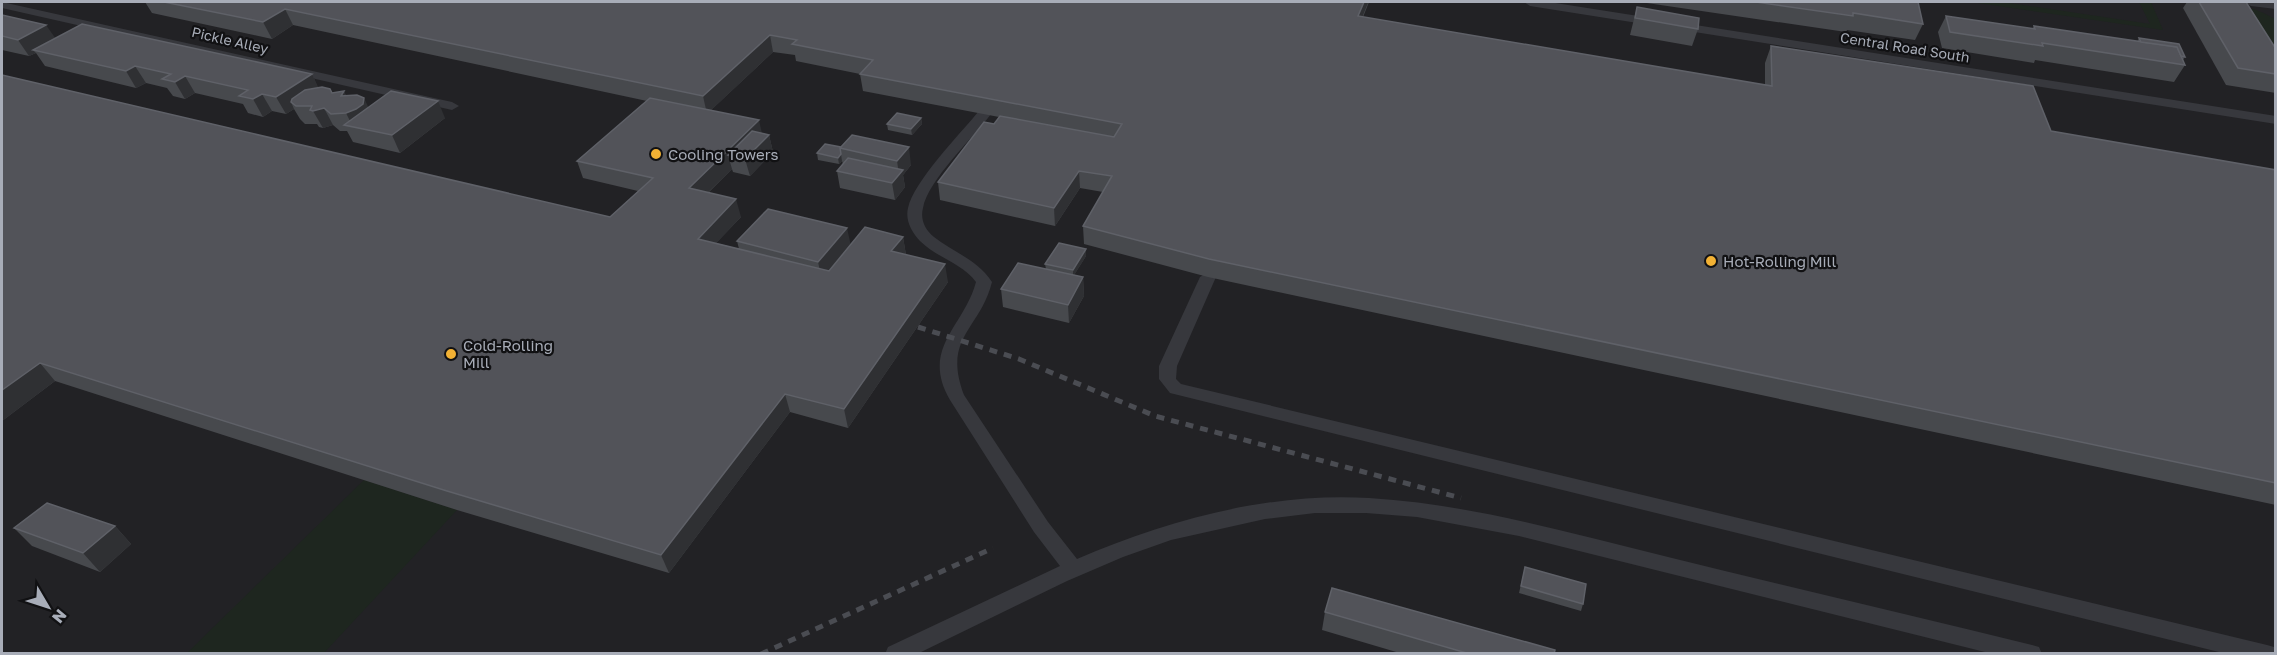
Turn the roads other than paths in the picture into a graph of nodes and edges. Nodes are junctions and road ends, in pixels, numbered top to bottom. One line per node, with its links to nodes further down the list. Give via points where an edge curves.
1 (1530, 2): 7 (lane, Central Road South)
2 (2251, 2): 4 (lane)
3 (2, 4): 5 (lane, Pickle Alley)
4 (2276, 5)
5 (452, 106)
6 (984, 114): 9 (lane, via 919,195 915,224 927,240 963,262 984,282 949,348 950,383 1020,496)
7 (2276, 120)
8 (1208, 277): 12 (lane, via 1168,366 1166,377 1176,389)
9 (1074, 570): 10 (lane); 11 (lane, via 1151,538 1268,511 1349,505 1397,508 1517,528)
10 (895, 654)
11 (2032, 654)
12 (2267, 654)

